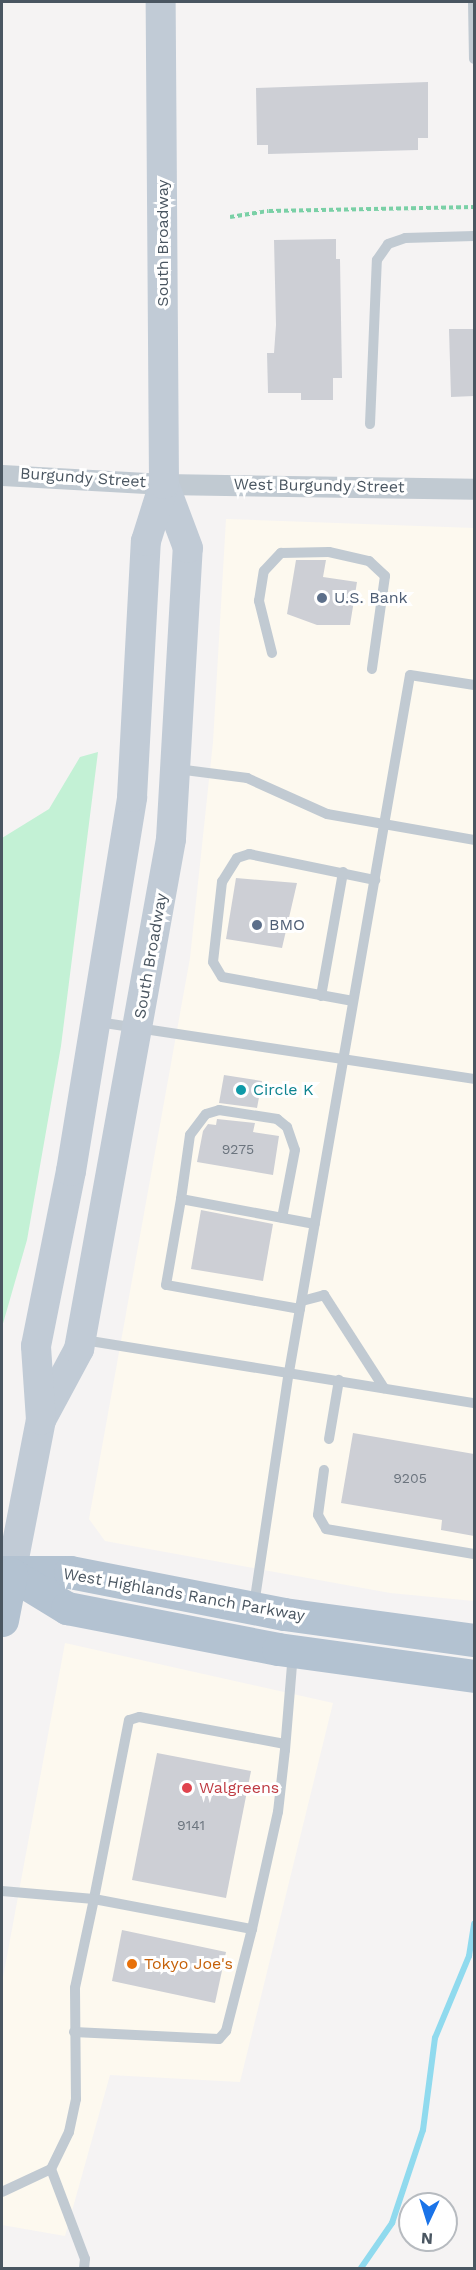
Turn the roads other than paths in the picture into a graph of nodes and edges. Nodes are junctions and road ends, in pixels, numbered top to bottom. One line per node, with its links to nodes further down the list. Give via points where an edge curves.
1 (161, 2): 7 (main road, South Broadway)
2 (473, 2): 3 (lane)
3 (474, 59)
4 (474, 236): 5 (lane, via 405,238 388,244 377,260)
5 (370, 424)
6 (2, 475): 7 (street, Burgundy Street)
7 (164, 484): 8 (street, West Burgundy Street); 12 (main road, South Broadway, via 188,548); 19 (main road, South Broadway, via 146,541 132,797)
8 (474, 489)
9 (272, 653): 10 (lane, via 259,601 264,571 281,553 329,552 369,561 385,576)
10 (372, 669)
11 (474, 685): 13 (lane, via 410,675)
12 (176, 769): 13 (lane, via 247,778 304,807); 20 (main road, South Broadway, via 171,839)
13 (385, 823): 14 (lane); 16 (lane)
14 (474, 840)
15 (343, 872): 16 (lane); 17 (lane); 17 (lane, via 268,854 237,858 222,882 216,969 234,982)
16 (375, 880): 18 (lane)
17 (321, 996): 18 (lane)
18 (353, 1001): 21 (lane)
19 (97, 1022): 20 (lane); 32 (main road, South Broadway, via 36,1346)
20 (139, 1028): 21 (lane); 27 (main road, South Broadway)
21 (343, 1059): 22 (lane); 25 (lane)
22 (474, 1079)
23 (181, 1199): 24 (lane); 24 (lane, via 190,1135 206,1114 219,1110 277,1119 288,1127 295,1150); 26 (lane, via 166,1285)
24 (282, 1218): 25 (lane)
25 (315, 1224): 26 (lane)
26 (301, 1305): 28 (lane); 30 (lane, via 324,1295)
27 (81, 1339): 28 (lane); 32 (main road, South Broadway)
28 (289, 1372): 29 (lane); 37 (lane)
29 (339, 1380): 30 (lane); 33 (lane)
30 (384, 1388): 31 (lane)
31 (474, 1403)
32 (41, 1420): 36 (main road, South Broadway)
33 (329, 1439)
34 (324, 1470): 35 (lane, via 318,1515 326,1529)
35 (474, 1554)
36 (6, 1573): 37 (main road, West Highlands Ranch Parkway, via 70,1572); 38 (main road, South Broadway); 40 (main road, West Highlands Ranch Parkway, via 67,1608)
37 (254, 1608): 39 (main road, West Highlands Ranch Parkway)
38 (2, 1620)
39 (474, 1640)
40 (293, 1651): 41 (main road, West Highlands Ranch Parkway); 42 (lane)
41 (474, 1676)
42 (285, 1744): 44 (lane, via 139,1717 129,1720); 45 (lane, via 278,1812)
43 (2, 1892): 44 (lane)
44 (94, 1899): 45 (lane); 46 (lane, via 75,1988)
45 (252, 1929): 46 (lane, via 226,2031 219,2039)
46 (74, 2032): 47 (lane, via 76,2099 69,2132)
47 (51, 2169): 48 (lane); 49 (lane, via 85,2259)
48 (2, 2192)
49 (84, 2268)

